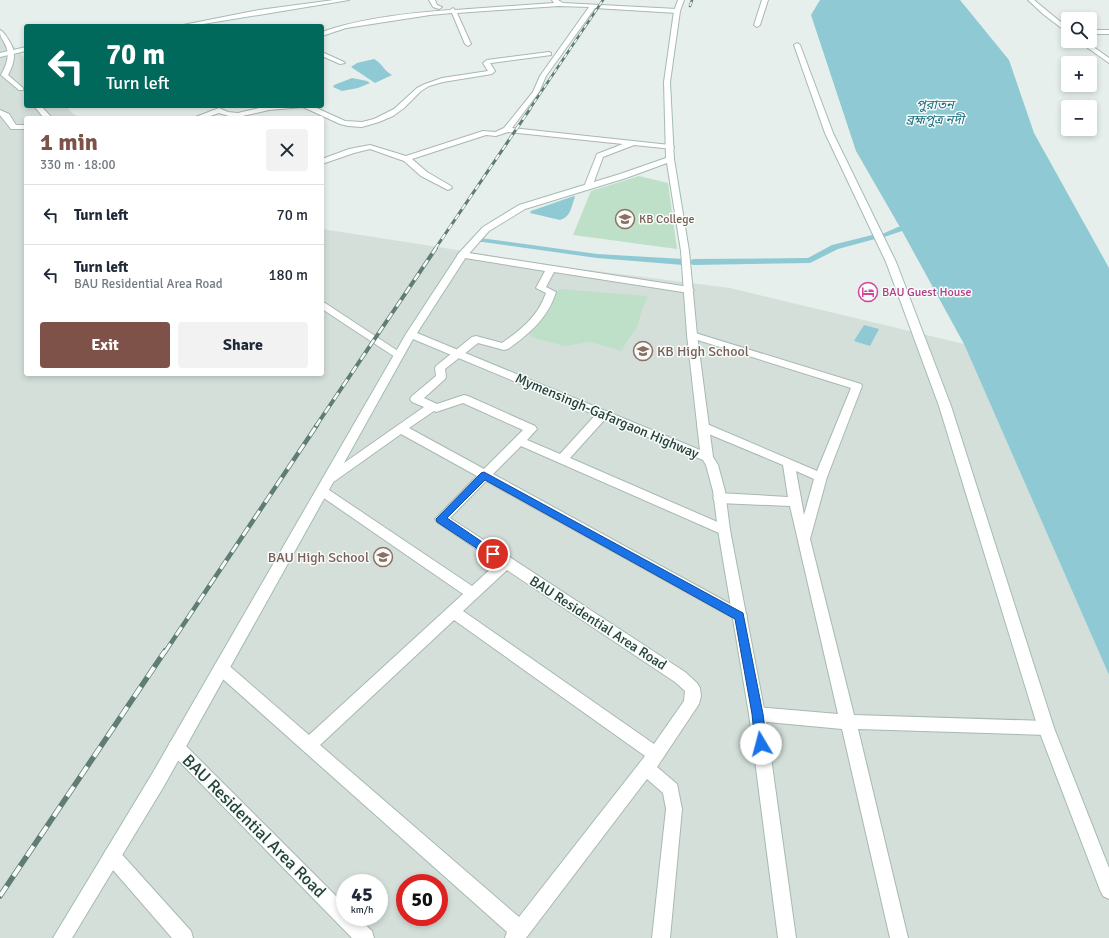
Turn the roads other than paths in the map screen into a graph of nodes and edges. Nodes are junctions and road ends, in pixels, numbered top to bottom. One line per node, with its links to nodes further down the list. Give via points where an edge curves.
1 (346, 0): 11 (street)
2 (432, 0): 8 (street, via 435,6)
3 (681, 0): 10 (street)
4 (765, 0): 12 (street)
5 (1031, 0): 13 (street)
6 (557, 2): 7 (street, via 563,5); 9 (street)
7 (593, 6): 10 (street); 37 (street, via 543,76 536,92)
8 (439, 7)
9 (453, 10): 17 (street, via 375,24 345,26); 18 (street)
10 (677, 11): 39 (street, via 667,82)
11 (192, 24)
12 (757, 25)
13 (1061, 26)
14 (0, 32): 22 (street)
15 (1097, 32): 16 (street)
16 (1109, 32)
17 (324, 33)
18 (468, 44)
19 (797, 45): 74 (street, via 829,133 891,262 942,399)
20 (1091, 48): 26 (street)
21 (24, 50): 22 (street)
22 (12, 52): 24 (street); 28 (street, via 10,64 4,75)
23 (550, 54): 31 (street, via 489,62 486,63 492,71 490,73 438,81 414,93 396,111 361,125 348,124)
24 (0, 55)
25 (324, 55): 27 (street)
26 (1109, 61)
27 (342, 63)
28 (24, 90)
29 (218, 108): 33 (street); 34 (street)
30 (268, 108): 35 (street)
31 (311, 108)
32 (0, 112): 36 (street, via 14,127)
33 (201, 116)
34 (229, 116)
35 (229, 116)
36 (24, 127)
37 (507, 130): 38 (street); 40 (street, via 496,134 481,134)
38 (634, 143): 39 (street); 42 (street, via 600,156)
39 (670, 153): 42 (street); 46 (street, via 685,251)
40 (407, 159): 41 (street, via 370,147); 43 (street, via 424,174)
41 (324, 161)
42 (588, 187): 44 (street, via 532,202 508,214 486,229)
43 (448, 188)
44 (462, 255): 45 (street); 48 (street)
45 (550, 270): 46 (street); 50 (street, via 541,288 551,292 550,296 542,312 526,332 504,347 476,339)
46 (688, 290): 49 (street)
47 (324, 306): 51 (street)
48 (411, 334): 50 (street, Mymensingh-Gafargaon Highway); 51 (street)
49 (692, 335): 54 (street); 61 (street, via 857,386)
50 (459, 354): 52 (street, via 440,368 441,377 416,399); 53 (street, Mymensingh-Gafargaon Highway)
51 (399, 355): 62 (street)
52 (433, 406): 55 (street); 56 (street, BAU Residential Area Road, via 436,408 464,399 531,429)
53 (603, 414): 57 (street, Mymensingh-Gafargaon Highway); 58 (street)
54 (703, 427): 57 (street); 59 (street)
55 (401, 429): 60 (street); 62 (street)
56 (519, 442): 58 (street); 60 (street, BAU Residential Area Road)
57 (707, 457): 63 (street, Mymensingh-Gafargaon Highway, via 712,465)
58 (561, 460): 65 (street)
59 (788, 462): 61 (street); 64 (street)
60 (484, 476): 67 (street, BAU Residential Area Road, via 441,519); 70 (street)
61 (821, 476): 66 (street)
62 (325, 485): 68 (street); 71 (street)
63 (719, 498): 64 (street); 65 (street, Mymensingh-Gafargaon Highway)
64 (795, 502): 66 (street)
65 (724, 530): 70 (street, Mymensingh-Gafargaon Highway)
66 (804, 539): 73 (street)
67 (506, 563): 68 (street); 77 (street, BAU Residential Area Road, via 692,688 691,704)
68 (473, 594): 69 (street)
69 (453, 612): 75 (street); 77 (street)
70 (740, 616): 72 (street, Mymensingh-Gafargaon Highway)
71 (221, 668): 75 (street, BAU Residential Area Road); 76 (street)
72 (758, 714): 73 (street); 85 (street, Mymensingh-Gafargaon Highway)
73 (848, 722): 74 (street); 86 (street)
74 (1046, 728): 79 (street)
75 (309, 745): 80 (street, BAU Residential Area Road)
76 (176, 747): 78 (street); 83 (street, BAU Residential Area Road)
77 (651, 762): 80 (street, BAU Residential Area Road); 84 (street, via 671,790 674,809)
78 (112, 856): 81 (street); 82 (street)
79 (1109, 890)
80 (516, 934)
81 (62, 938)
82 (184, 938)
83 (365, 938)
84 (662, 938)
85 (787, 938)
86 (900, 938)

